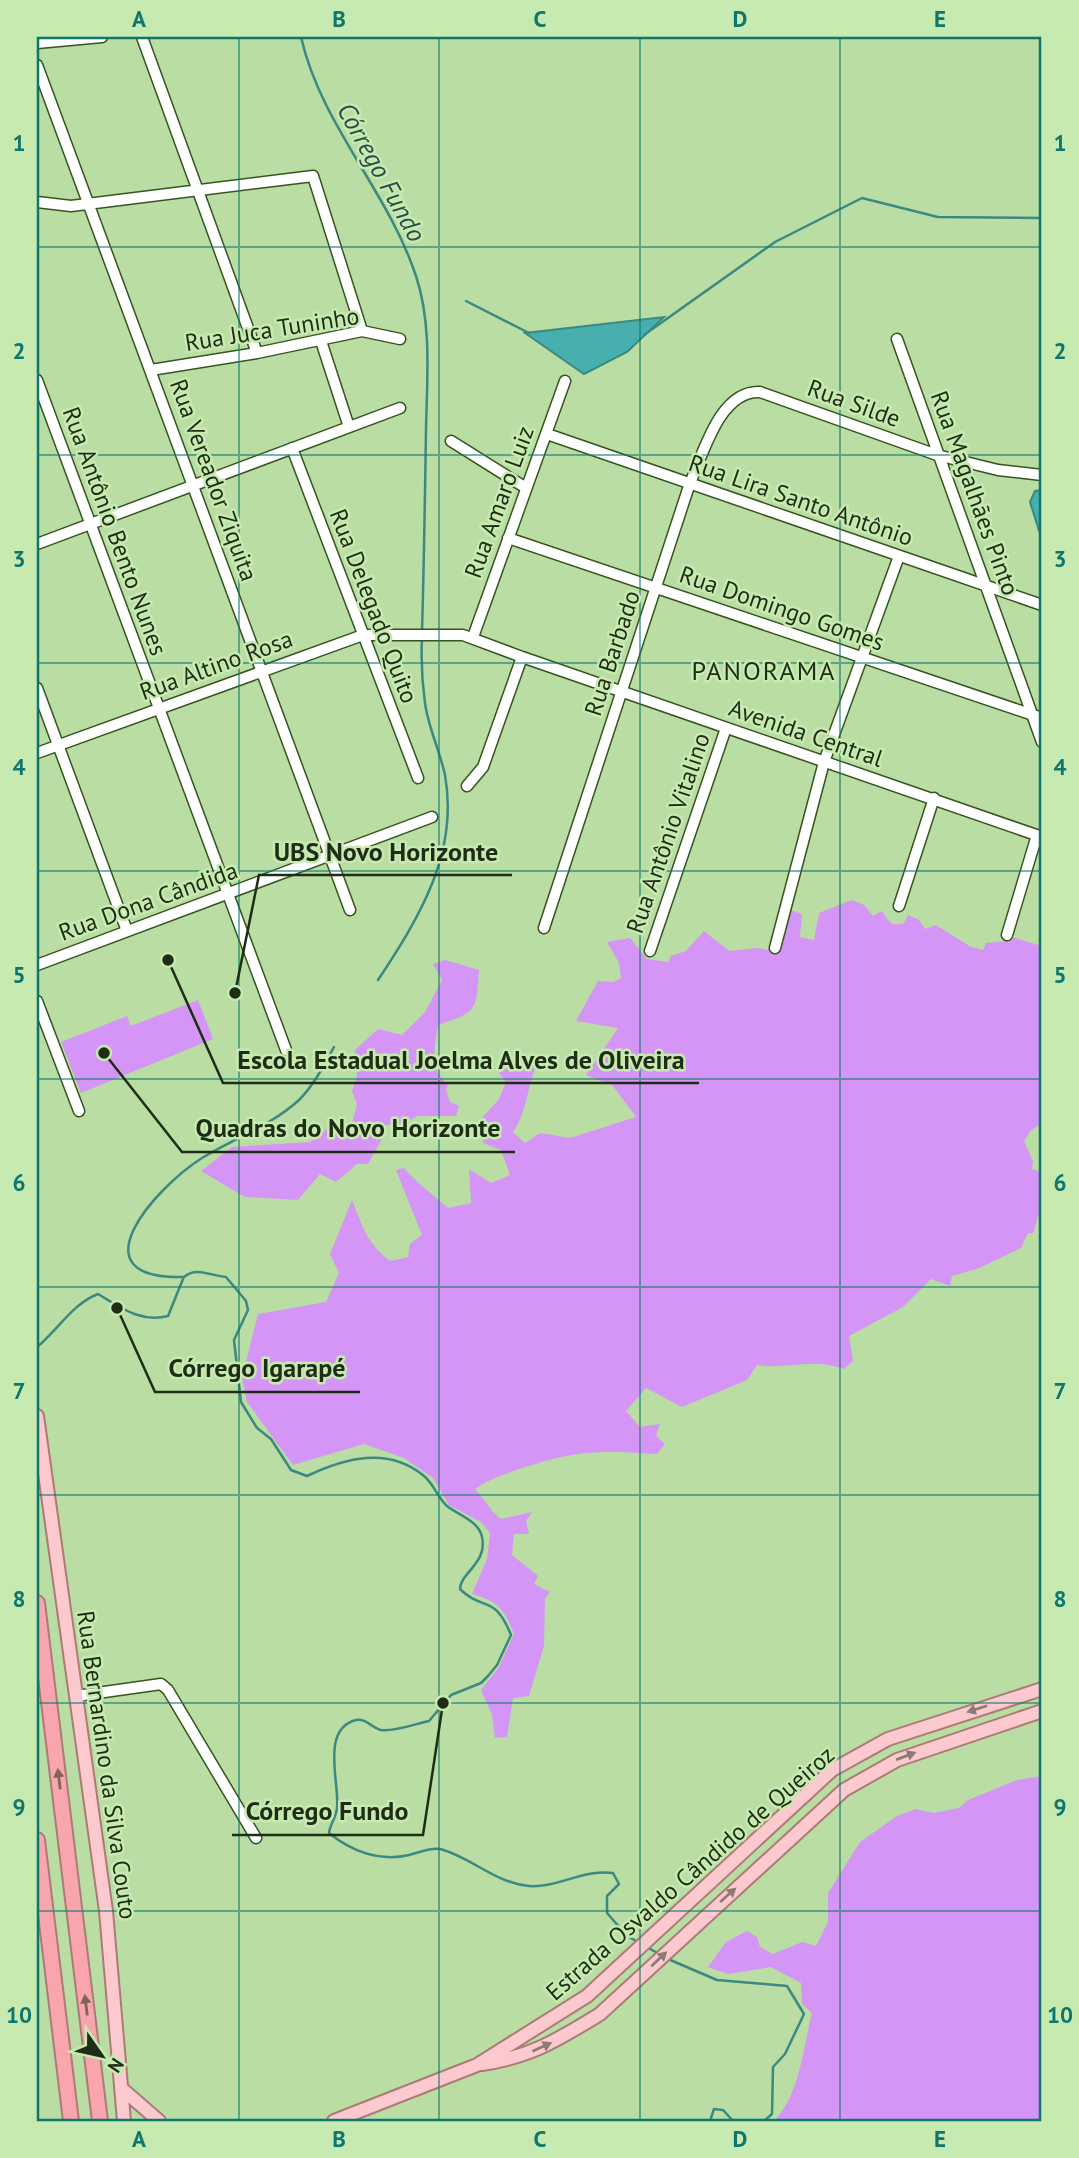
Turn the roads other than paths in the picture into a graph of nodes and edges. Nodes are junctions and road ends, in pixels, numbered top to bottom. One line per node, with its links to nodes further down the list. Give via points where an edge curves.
1 (102, 37): 3 (street)
2 (142, 37): 5 (street)
3 (37, 43)
4 (37, 65): 7 (street, Rua Vereador Ziquita)
5 (197, 190): 7 (street); 8 (street, via 313,176); 12 (street)
6 (37, 202): 7 (street, via 58,206)
7 (90, 203): 13 (street, Rua Vereador Ziquita)
8 (362, 331): 9 (street, Rua Juca Tuninho); 11 (street, Rua Juca Tuninho)
9 (400, 339)
10 (897, 339): 22 (street, Rua Magalhães Pinto)
11 (321, 341): 12 (street, Rua Juca Tuninho); 18 (street)
12 (257, 353): 13 (street, Rua Juca Tuninho)
13 (151, 370): 25 (street, Rua Vereador Ziquita)
14 (37, 380): 27 (street, Rua Antônio Bento Nunes)
15 (565, 381): 19 (street, Rua Amaro Luiz)
16 (735, 398): 22 (street, Rua Silde, via 746,391 760,392); 24 (street, Rua Barbado, via 713,431)
17 (400, 408): 18 (street)
18 (349, 427): 21 (street)
19 (547, 434): 24 (street, Rua Lira Santo Antônio); 26 (street, Rua Amaro Luiz)
20 (451, 441): 26 (street)
21 (292, 448): 25 (street); 35 (street, Rua Delegado Quito)
22 (937, 455): 23 (street, Rua Silde); 31 (street, Rua Magalhães Pinto)
23 (1042, 475)
24 (690, 483): 30 (street, Rua Lira Santo Antônio); 32 (street, Rua Barbado)
25 (192, 486): 27 (street); 39 (street, Rua Vereador Ziquita)
26 (526, 488): 28 (street, Rua Amaro Luiz)
27 (89, 524): 29 (street); 42 (street, Rua Antônio Bento Nunes)
28 (508, 538): 32 (street, Rua Domingo Gomes); 36 (street, Rua Amaro Luiz)
29 (37, 544)
30 (899, 556): 31 (street, Rua Lira Santo Antônio); 38 (street)
31 (987, 586): 33 (street, Rua Lira Santo Antônio); 43 (street, Rua Magalhães Pinto)
32 (655, 587): 38 (street, Rua Domingo Gomes); 41 (street, Rua Barbado)
33 (1042, 605)
34 (413, 633): 35 (street, Rua Altino Rosa); 36 (street, Avenida Central)
35 (363, 635): 39 (street, Rua Altino Rosa); 49 (street, Rua Delegado Quito)
36 (473, 637): 37 (street, Avenida Central)
37 (522, 657): 41 (street, Avenida Central); 50 (street, via 483,767)
38 (863, 658): 43 (street, Rua Domingo Gomes); 48 (street)
39 (262, 670): 42 (street, Rua Altino Rosa); 54 (street, Rua Vereador Ziquita)
40 (37, 688): 46 (street)
41 (622, 691): 44 (street, Avenida Central); 58 (street, Rua Barbado)
42 (159, 708): 46 (street, Rua Altino Rosa); 55 (street, Rua Antônio Bento Nunes)
43 (1037, 717): 45 (street, Rua Magalhães Pinto)
44 (726, 728): 48 (street, Avenida Central); 62 (street, Rua Antônio Vitalino)
45 (1042, 742)
46 (59, 745): 47 (street, Rua Altino Rosa); 59 (street)
47 (37, 753)
48 (824, 762): 51 (street, Avenida Central); 61 (street)
49 (418, 778)
50 (467, 786)
51 (934, 798): 53 (street, Avenida Central); 56 (street)
52 (432, 817): 54 (street, Rua Dona Cândida)
53 (1040, 836): 60 (street)
54 (330, 855): 55 (street, Rua Dona Cândida); 57 (street, Rua Vereador Ziquita)
55 (227, 894): 59 (street, Rua Dona Cândida); 65 (street, Rua Antônio Bento Nunes)
56 (899, 906)
57 (350, 910)
58 (544, 928)
59 (127, 931): 63 (street, Rua Dona Cândida)
60 (1007, 935)
61 (775, 948)
62 (650, 951)
63 (37, 965)
64 (37, 1001): 66 (street)
65 (286, 1050)
66 (79, 1111)
67 (37, 1416): 70 (main road, Rua Bernardino da Silva Couto)
68 (37, 1603): 77 (highway, one-way to 68)
69 (1042, 1689): 74 (main road, Estrada Osvaldo Cândido de Queiroz, one-way to 74, via 888,1739 832,1770 587,1996)
70 (76, 1696): 72 (street, via 161,1684); 75 (main road, Rua Bernardino da Silva Couto, via 106,1911)
71 (1042, 1711): 74 (main road, Estrada Osvaldo Cândido de Queiroz, one-way to 71, via 516,2059 600,2014 844,1790 897,1760)
72 (256, 1838)
73 (37, 1840): 76 (highway)
74 (477, 2065): 80 (main road, Estrada Osvaldo Cândido de Queiroz)
75 (121, 2088): 78 (main road, Rua Bernardino da Silva Couto); 79 (main road)
76 (71, 2121)
77 (100, 2121)
78 (124, 2121)
79 (159, 2121)
80 (334, 2121)

